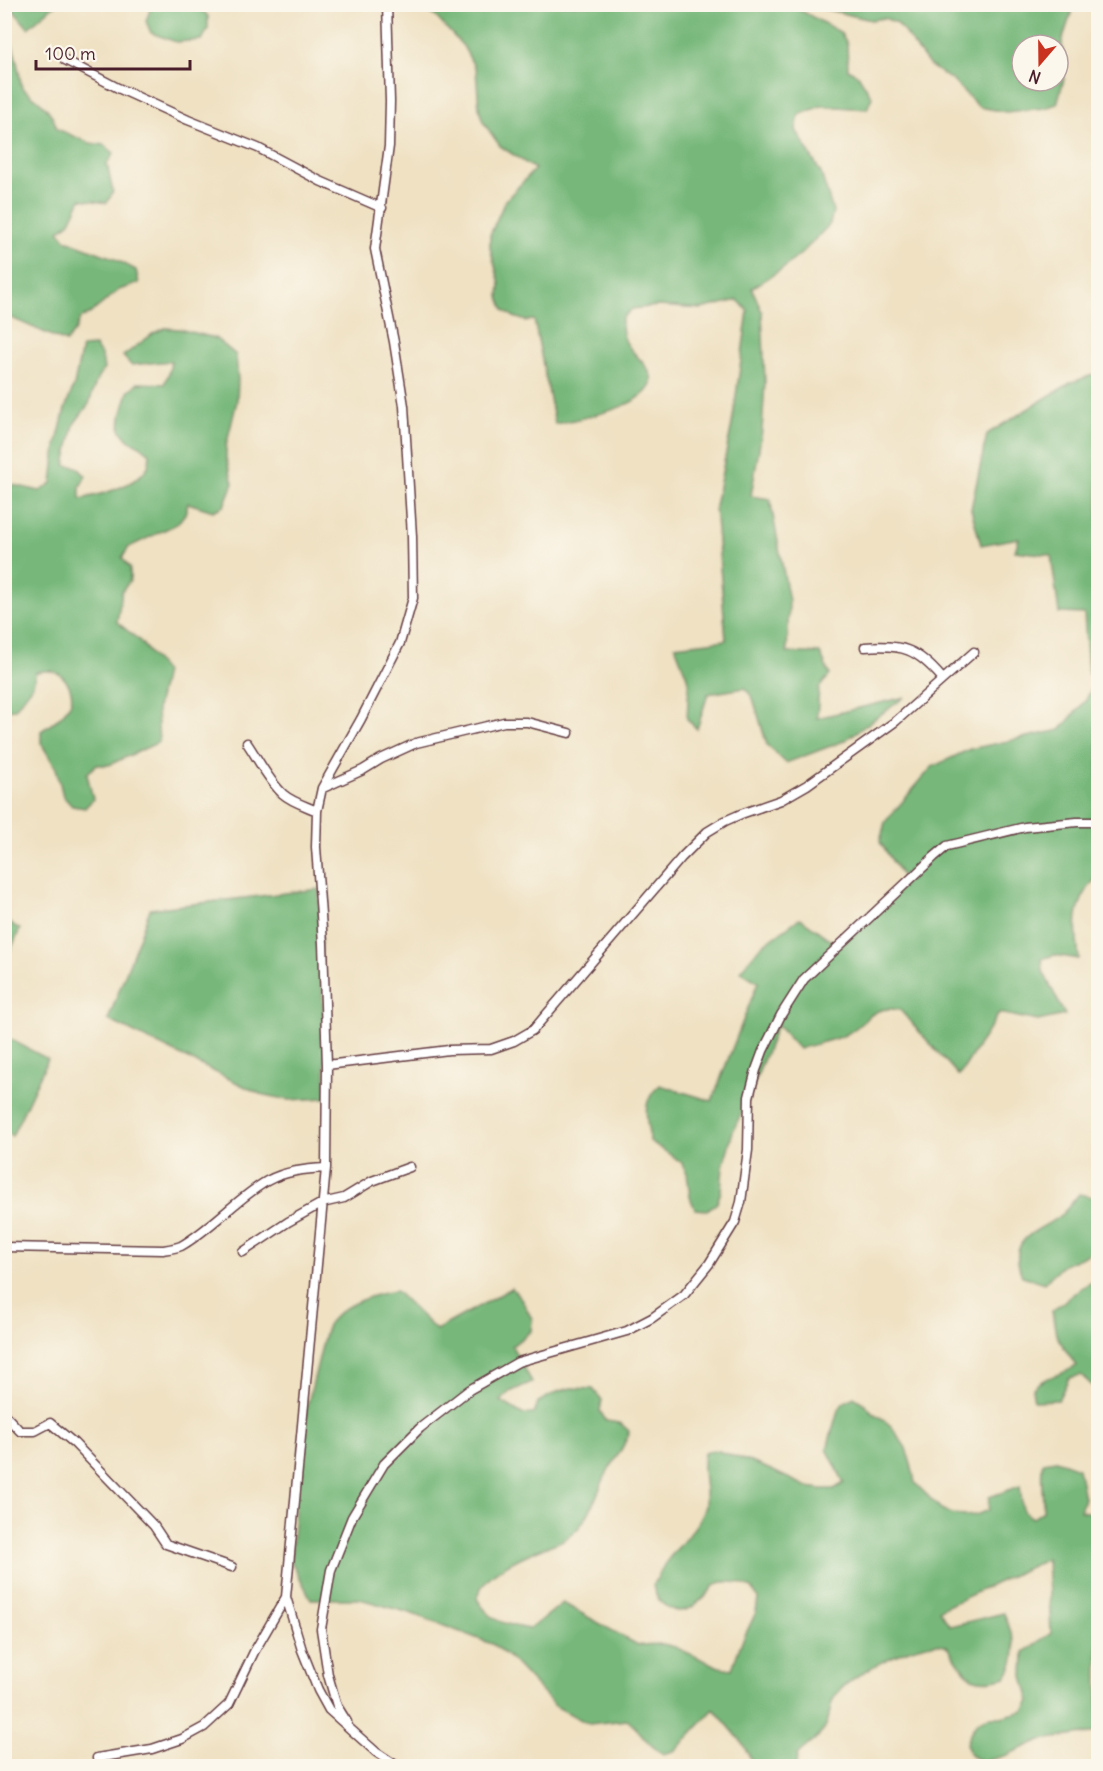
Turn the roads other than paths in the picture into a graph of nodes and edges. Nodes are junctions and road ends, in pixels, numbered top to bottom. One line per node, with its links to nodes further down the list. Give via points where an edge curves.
1 (387, 4): 3 (street, via 389,146)
2 (65, 60): 3 (street)
3 (381, 208): 9 (street, via 375,249 404,406 413,598 394,657)
4 (864, 646): 6 (street, via 882,645 917,653)
5 (974, 652): 6 (street)
6 (942, 678): 12 (street, via 896,721 807,785 707,832 533,1030 491,1049 449,1050)
7 (569, 734): 9 (street, via 527,722 504,722 416,743)
8 (247, 742): 10 (street, via 283,794)
9 (322, 788): 10 (street)
10 (317, 811): 12 (street)
11 (1098, 822): 21 (street, via 1025,827 947,846 934,857 804,979 781,1015 763,1051 749,1097 748,1150 735,1222 684,1295 627,1331 518,1362 469,1390 420,1428 384,1464 352,1517 331,1570 321,1629 337,1706)
12 (327, 1065): 14 (street)
13 (410, 1167): 15 (street, via 372,1181 344,1198)
14 (326, 1168): 15 (street); 16 (street, via 268,1180 179,1247)
15 (322, 1203): 17 (street); 20 (street)
16 (4, 1247)
17 (243, 1252)
18 (4, 1414): 19 (street, via 20,1431 35,1431 50,1423 74,1443 166,1544)
19 (232, 1567)
20 (286, 1598): 21 (street, via 318,1690 329,1710); 22 (street, via 229,1704 204,1727 152,1749)
21 (351, 1730): 23 (street)
22 (97, 1758)
23 (397, 1767)

